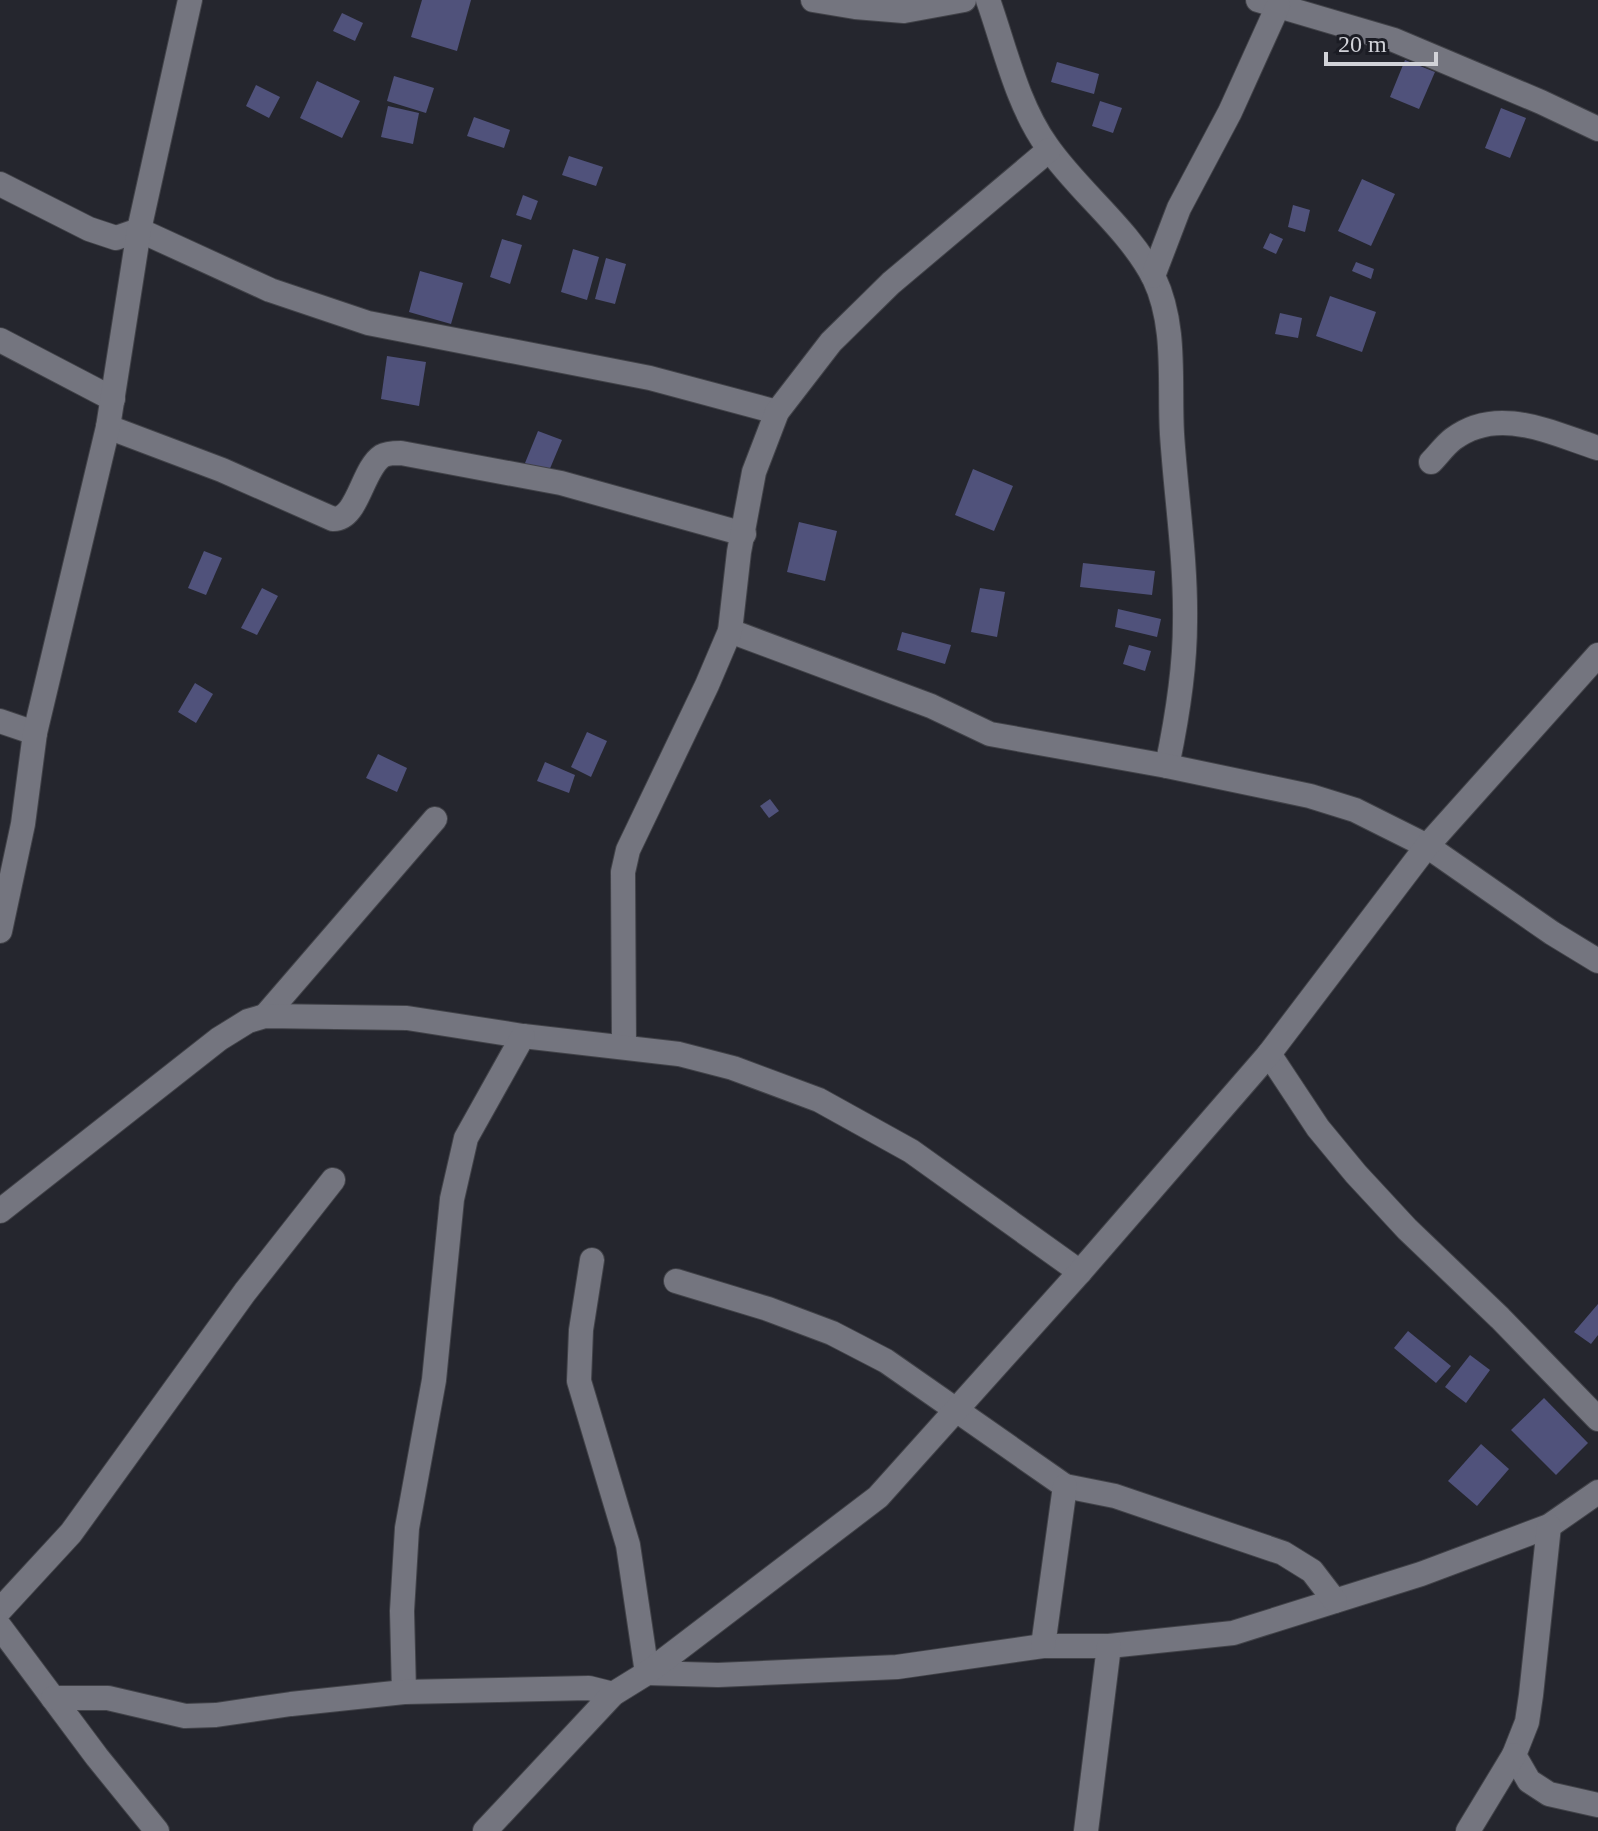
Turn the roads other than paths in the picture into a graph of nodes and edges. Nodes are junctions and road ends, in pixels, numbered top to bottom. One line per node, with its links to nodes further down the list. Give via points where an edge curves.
1 (190, 0): 9 (street)
2 (813, 0): 3 (street, via 904,11)
3 (964, 0)
4 (988, 0): 7 (street, via 1022,99)
5 (1268, 3): 6 (street, via 1394,40); 10 (street, via 1230,112 1179,208)
6 (1598, 129)
7 (1049, 150): 10 (street); 13 (street, via 891,283 831,342)
8 (0, 184): 9 (street, via 116,238)
9 (139, 230): 12 (street); 13 (street, via 270,290 368,323 650,378)
10 (1153, 276): 22 (street, via 1170,341 1185,623 1178,718)
11 (0, 340): 12 (street)
12 (113, 399): 14 (street)
13 (777, 412): 17 (street, via 754,472)
14 (108, 427): 17 (street, via 333,519 349,512 370,468 384,455 401,453 561,483); 21 (street)
15 (1598, 448): 16 (street, via 1515,422 1493,422 1453,439)
16 (1431, 462)
17 (744, 534): 18 (street)
18 (730, 631): 22 (street, via 931,706 990,734); 29 (street, via 628,850 623,872)
19 (1598, 655): 24 (street)
20 (0, 721): 21 (street)
21 (35, 733): 25 (street, via 23,824)
22 (1167, 766): 24 (street, via 1310,796 1355,810)
23 (435, 819): 27 (street)
24 (1427, 846): 26 (street); 30 (street)
25 (0, 931)
26 (1598, 961)
27 (265, 1016): 28 (street, via 407,1018); 32 (street, via 219,1039)
28 (523, 1036): 29 (street); 47 (street, via 466,1138 452,1199 434,1380 407,1528)
29 (624, 1047): 34 (street, via 733,1068 819,1100 911,1151)
30 (1269, 1054): 34 (street); 37 (street, via 1356,1174)
31 (333, 1180): 42 (street, via 71,1533)
32 (0, 1211)
33 (592, 1260): 46 (street, via 579,1381 628,1545)
34 (1080, 1272): 36 (street)
35 (676, 1281): 36 (street, via 832,1333)
36 (956, 1408): 38 (street); 46 (street, via 878,1497)
37 (1598, 1419)
38 (1065, 1486): 41 (street, via 1115,1496 1283,1553 1312,1571); 44 (street)
39 (1598, 1492): 40 (street)
40 (1549, 1526): 41 (street); 50 (street, via 1529,1709)
41 (1335, 1601): 45 (street, via 1233,1633)
42 (0, 1610)
43 (0, 1627): 49 (street)
44 (1043, 1646): 45 (street); 46 (street, via 897,1667)
45 (1109, 1646): 54 (street)
46 (647, 1673): 48 (street)
47 (404, 1692): 48 (street, via 589,1688); 49 (street, via 185,1716 108,1698)
48 (613, 1694): 53 (street)
49 (53, 1698): 52 (street)
50 (1514, 1755): 51 (street, via 1529,1781 1549,1794); 55 (street)
51 (1598, 1805)
52 (157, 1831)
53 (485, 1831)
54 (1086, 1831)
55 (1468, 1831)

